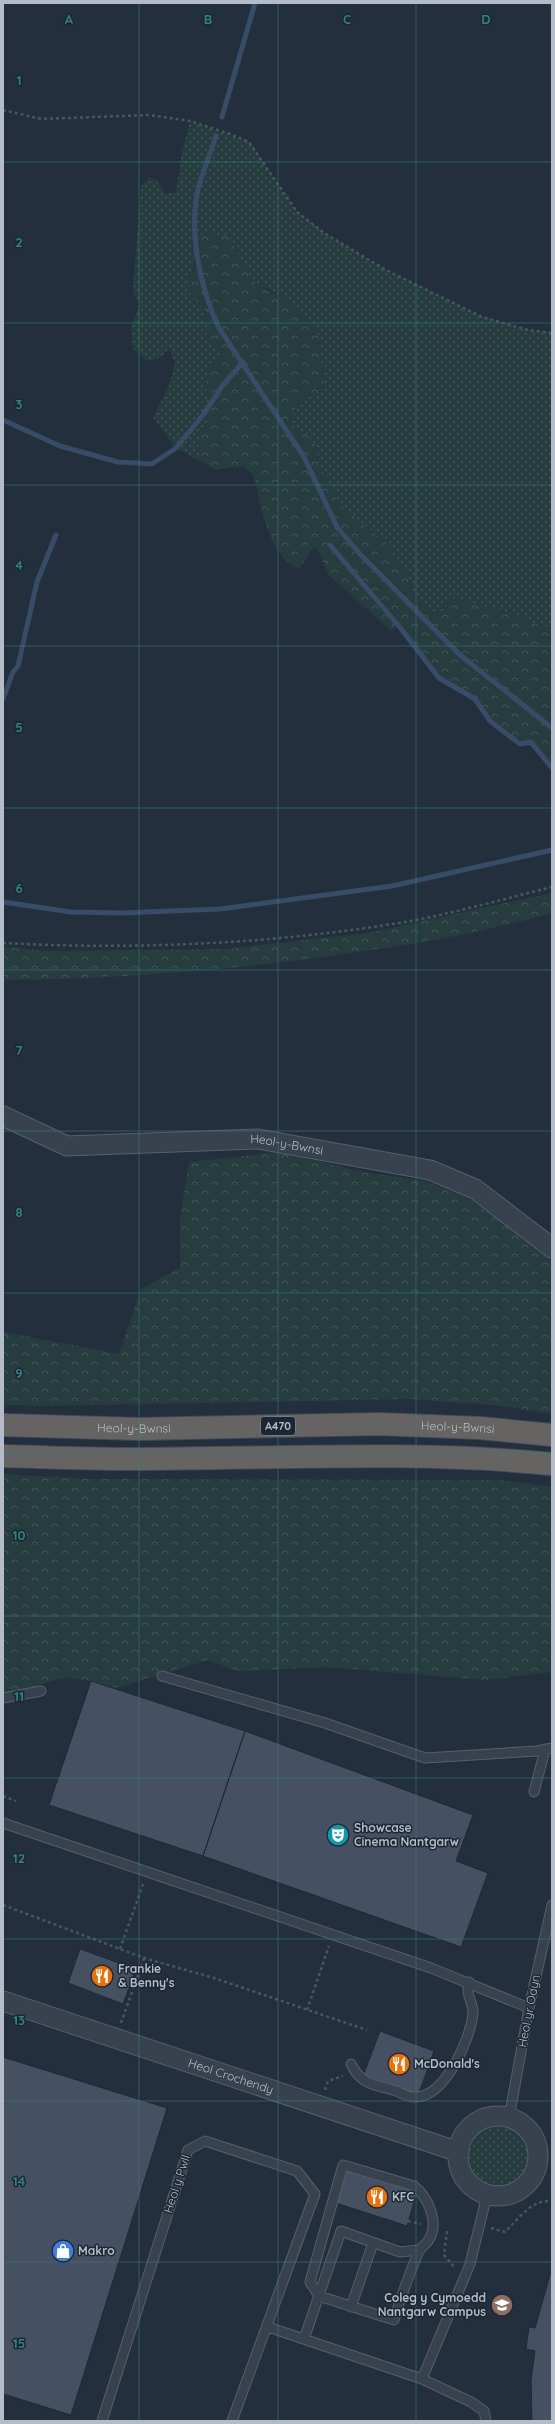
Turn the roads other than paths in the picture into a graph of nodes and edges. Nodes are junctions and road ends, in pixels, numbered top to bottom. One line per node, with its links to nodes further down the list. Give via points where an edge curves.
1 (3, 1116): 2 (street, Heol-y-Bwnsi, via 67,1146 258,1139 430,1170 475,1189)
2 (552, 1248)
3 (3, 1425): 4 (highway, Heol-y-Bwnsi / A470, via 140,1429 379,1424 480,1428)
4 (552, 1435)
5 (3, 1456): 6 (highway, via 129,1459 379,1455 488,1458)
6 (552, 1464)
7 (162, 1676): 10 (lane, via 325,1723 425,1758)
8 (41, 1691): 9 (lane)
9 (3, 1698)
10 (549, 1749): 11 (lane)
11 (542, 1767): 12 (lane); 13 (lane)
12 (552, 1770)
13 (534, 1792)
14 (3, 1823): 16 (lane)
15 (552, 1906): 18 (lane, Heol yr Odyn)
16 (469, 1982): 18 (lane); 19 (lane, via 466,1992 473,2013 464,2046 446,2078 434,2092 416,2097 361,2080)
17 (3, 2001): 21 (street, Heol Crochendy, via 319,2108)
18 (528, 2008): 20 (lane, Heol yr Odyn)
19 (353, 2068)
20 (509, 2118): 21 (street, via 495,2117 482,2120 471,2128 463,2139); 22 (street, via 522,2124 530,2133)
21 (459, 2152): 23 (street, via 460,2166 465,2178 474,2188)
22 (544, 2170): 23 (street, via 522,2188 505,2195)
23 (487, 2195): 30 (lane, via 470,2264)
24 (373, 2243): 25 (lane, via 400,2252); 26 (lane, via 341,2231); 27 (lane)
25 (419, 2250): 26 (lane, via 429,2241 432,2226 431,2207 422,2192 414,2186 342,2165 310,2282); 27 (lane, via 394,2320)
26 (319, 2296): 27 (lane); 29 (lane)
27 (351, 2307)
28 (268, 2327): 29 (lane); 31 (lane, Heol y Pwll, via 315,2194 297,2171 205,2141 188,2150); 32 (lane, Heol y Pwll)
29 (304, 2339): 30 (lane)
30 (422, 2379): 33 (lane, via 484,2410)
31 (102, 2421)
32 (232, 2421)
33 (486, 2421)

